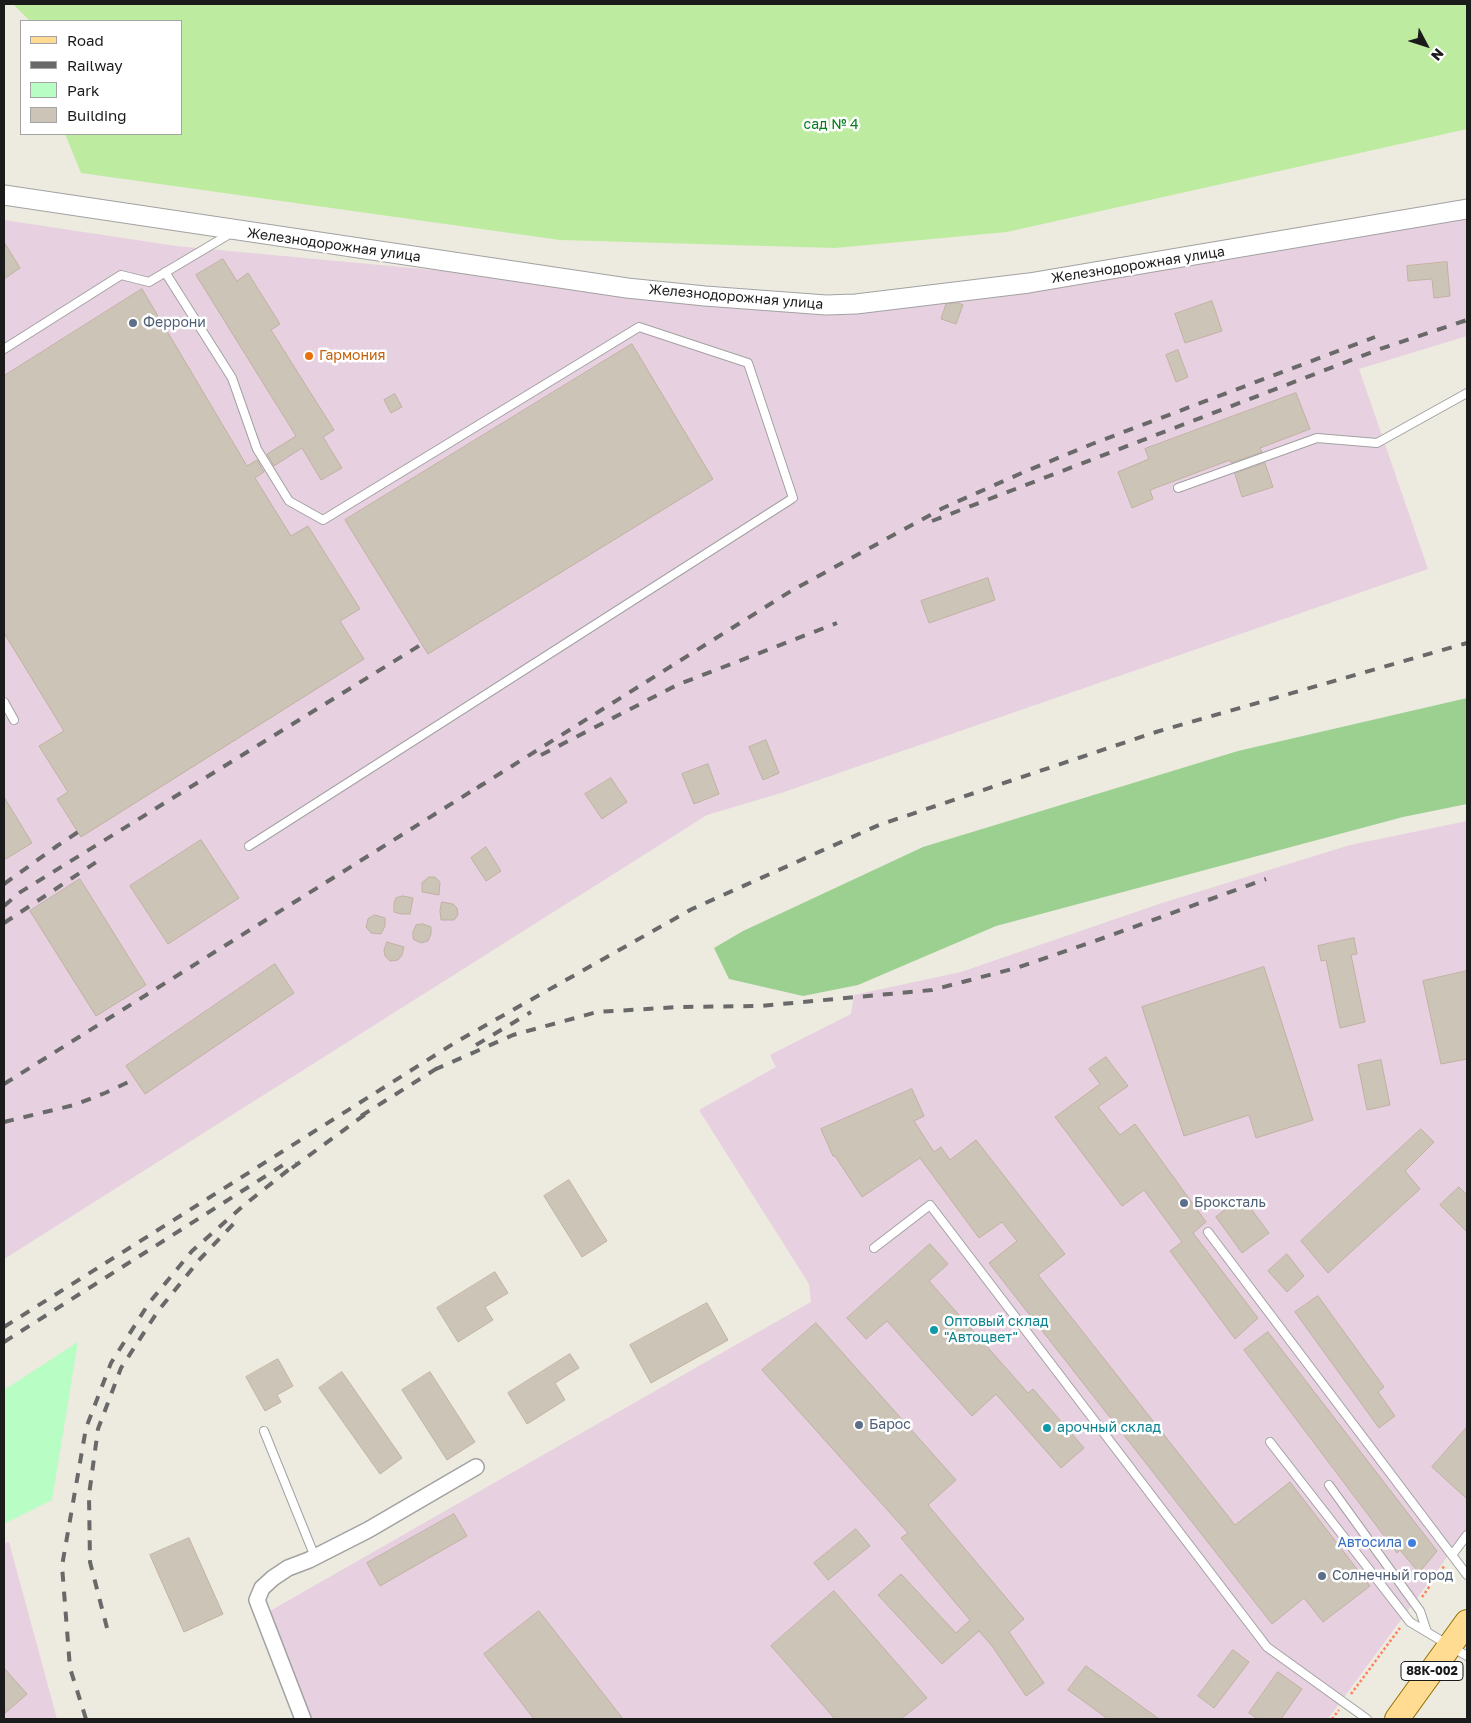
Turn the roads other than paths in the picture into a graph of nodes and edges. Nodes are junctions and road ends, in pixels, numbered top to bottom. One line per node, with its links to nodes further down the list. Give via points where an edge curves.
1 (4, 195): 3 (street, Железнодорожная улица)
2 (1467, 209): 3 (street, Железнодорожная улица, via 1029,283 826,305 627,288)
3 (237, 230): 4 (lane)
4 (165, 272): 5 (lane, via 149,282 121,275); 10 (lane, via 232,378 257,449 289,501 323,520 639,327 748,363 793,498)
5 (4, 349)
6 (1467, 393): 7 (lane, via 1377,443 1317,438)
7 (1178, 488)
8 (4, 702): 9 (lane)
9 (14, 720)
10 (250, 846)
11 (1208, 1232): 18 (lane)
12 (874, 1248): 25 (lane, via 930,1205 1267,1647)
13 (264, 1431): 19 (lane)
14 (1270, 1442): 22 (lane, via 1410,1622)
15 (476, 1467): 19 (street)
16 (1330, 1485): 22 (lane, via 1420,1611)
17 (1467, 1535): 18 (lane)
18 (1452, 1555): 20 (lane)
19 (315, 1557): 24 (street, via 273,1578 262,1588 257,1600)
20 (1467, 1575)
21 (1467, 1622): 23 (main road, 88К-002)
22 (1427, 1632): 23 (lane)
23 (1459, 1651): 26 (main road, 88К-002)
24 (302, 1719)
25 (1367, 1719)
26 (1397, 1719)

